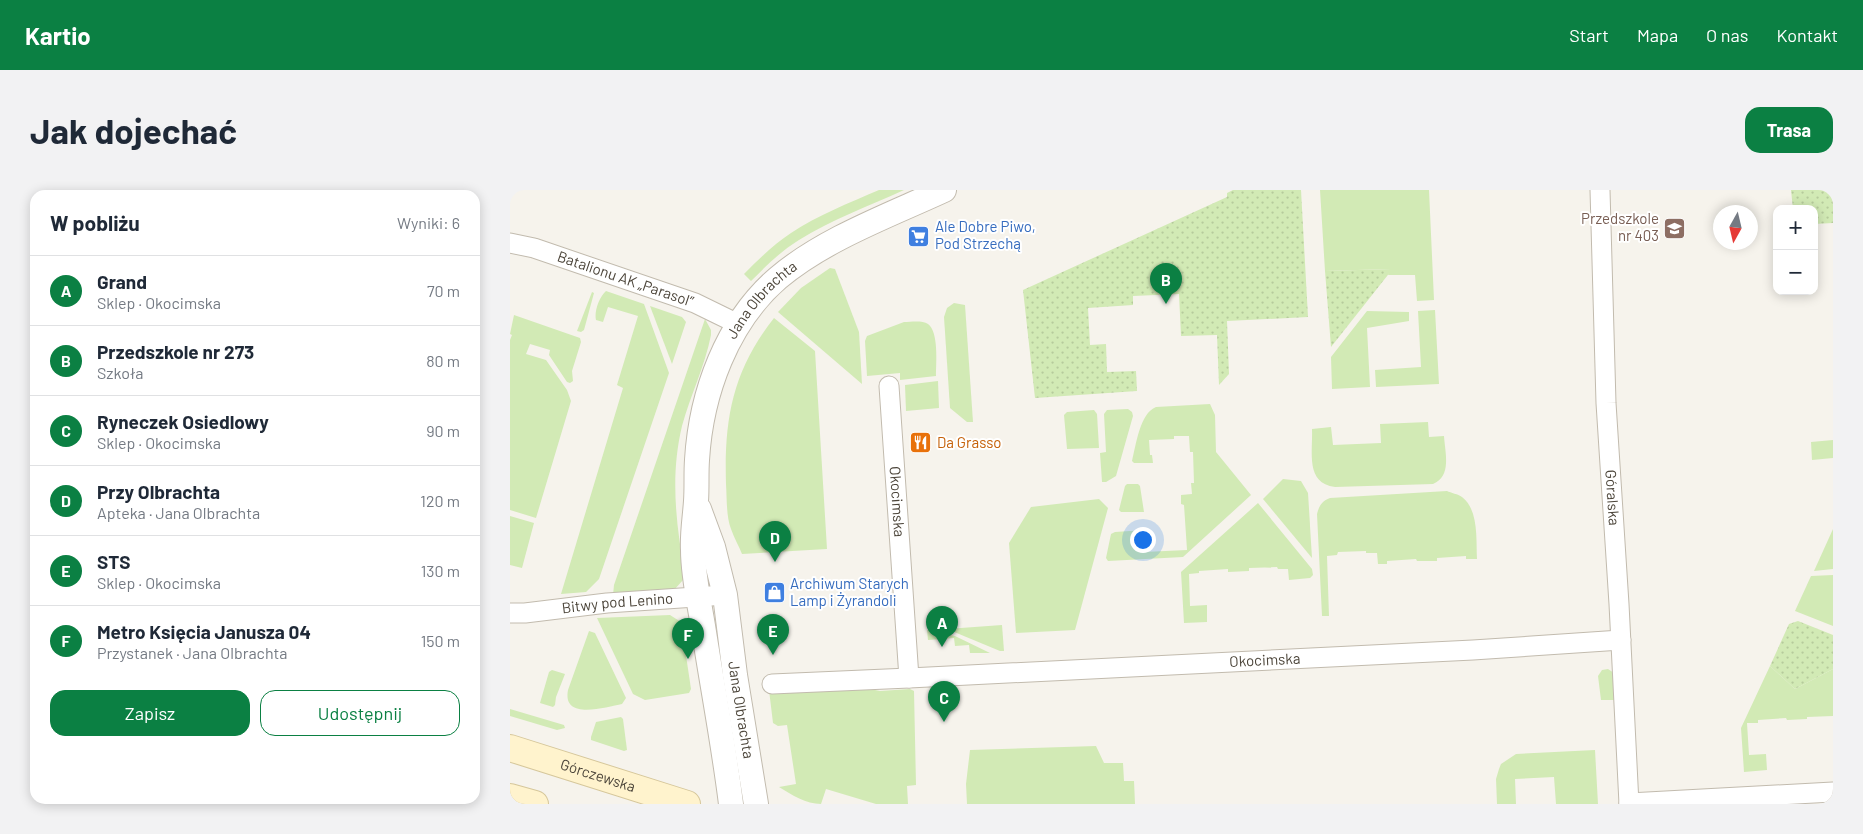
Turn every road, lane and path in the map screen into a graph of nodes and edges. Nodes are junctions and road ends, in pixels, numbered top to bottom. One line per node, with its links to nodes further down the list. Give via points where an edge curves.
1 (944, 190): 4 (street, Jana Olbrachta, via 832,241 797,264 759,296)
2 (1600, 190): 10 (street, Góralska, via 1607,420)
3 (510, 243): 4 (street, Batalionu AK „Parasol”, via 534,248 695,303)
4 (738, 324): 6 (street, Jana Olbrachta, via 709,390 702,417)
5 (889, 386): 11 (street, Okocimska)
6 (696, 500): 7 (street, Jana Olbrachta, via 713,547); 8 (street, Jana Olbrachta, via 692,550)
7 (725, 595): 8 (street, Bitwy pod Lenino); 20 (street, Jana Olbrachta)
8 (698, 597): 9 (street, Bitwy pod Lenino); 19 (street, Jana Olbrachta)
9 (510, 613)
10 (1620, 640): 11 (street, Okocimska); 16 (street, Góralska)
11 (909, 678): 12 (street, Okocimska)
12 (772, 684)
13 (510, 748): 18 (main road, Górczewska)
14 (1833, 792): 16 (street)
15 (510, 797): 17 (main road)
16 (1629, 803)
17 (535, 804)
18 (688, 804)
19 (732, 804)
20 (756, 804)

